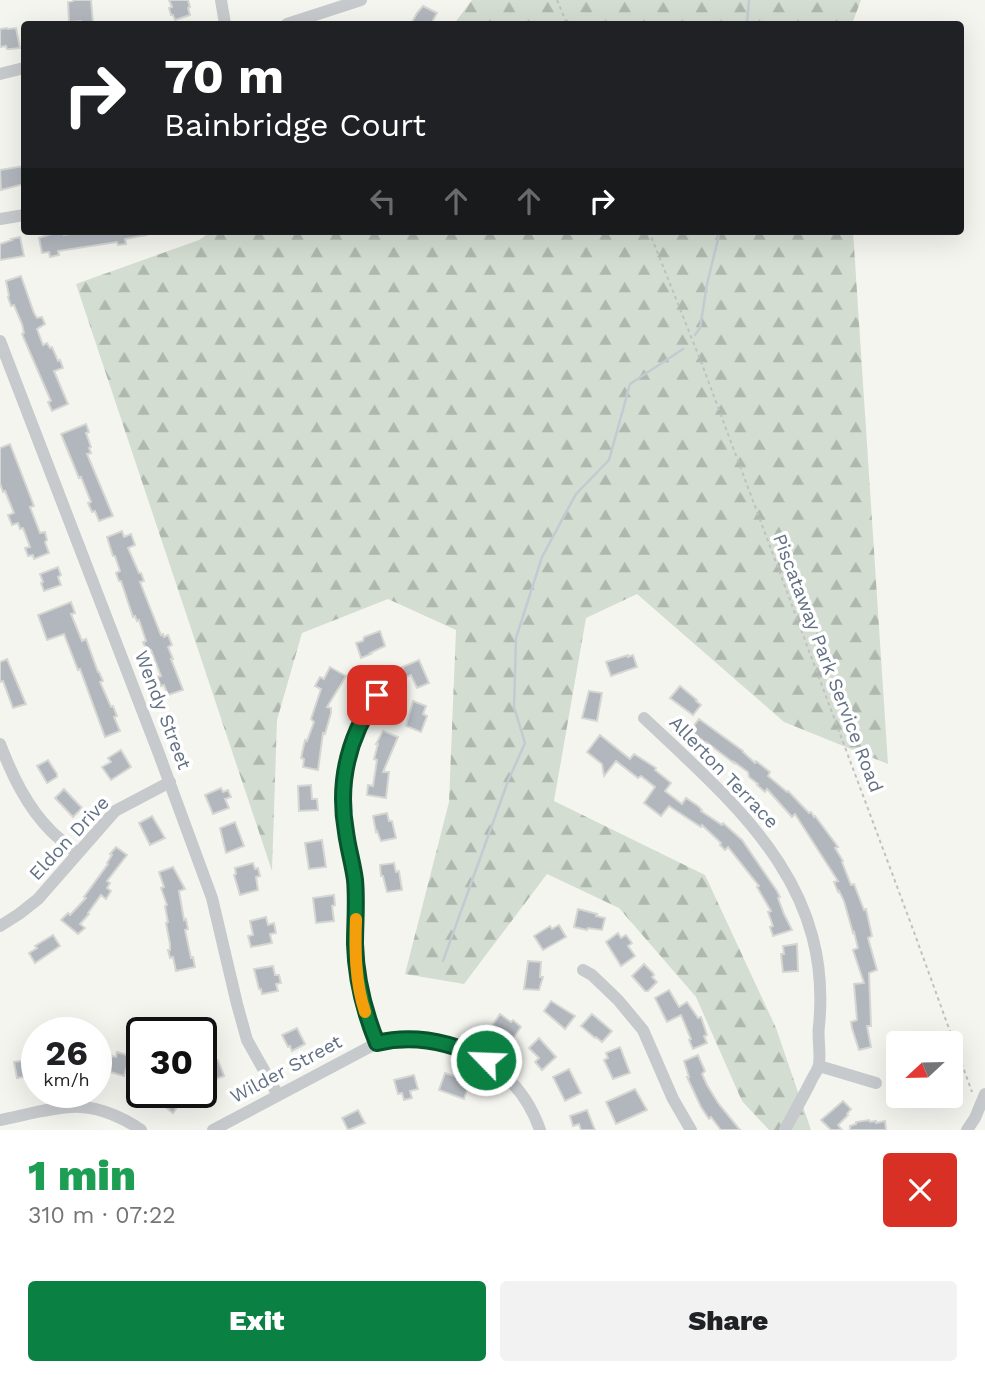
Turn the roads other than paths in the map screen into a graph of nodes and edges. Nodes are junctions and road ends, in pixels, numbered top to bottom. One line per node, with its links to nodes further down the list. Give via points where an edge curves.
1 (222, 0): 3 (street)
2 (361, 0): 4 (street)
3 (225, 21)
4 (296, 21)
5 (21, 69): 6 (street)
6 (0, 74)
7 (21, 216): 8 (street)
8 (0, 219)
9 (0, 341): 13 (street, Wendy Street)
10 (377, 695): 17 (street, via 348,755 342,804 355,878 360,991)
11 (644, 718): 18 (street, Allerton Terrace, via 744,817 773,851 801,900 816,947 820,979)
12 (0, 744): 14 (street, via 30,804 51,831)
13 (170, 782): 14 (street, Eldon Drive, via 115,811); 20 (street, Wendy Street, via 212,898 247,1040)
14 (77, 853): 15 (street, Eldon Drive, via 38,899)
15 (0, 926)
16 (583, 970): 27 (street, via 618,1000 643,1030)
17 (377, 1043): 20 (street, Wilder Street); 26 (street, via 432,1041 486,1060 525,1098)
18 (819, 1066): 19 (street); 28 (street, Allerton Terrace)
19 (876, 1083)
20 (278, 1095): 25 (street, Wilder Street)
21 (982, 1100): 29 (street)
22 (985, 1119): 29 (street)
23 (0, 1120): 24 (street, via 82,1107 119,1117)
24 (141, 1130)
25 (213, 1130)
26 (540, 1130)
27 (691, 1130)
28 (785, 1130)
29 (967, 1130)

